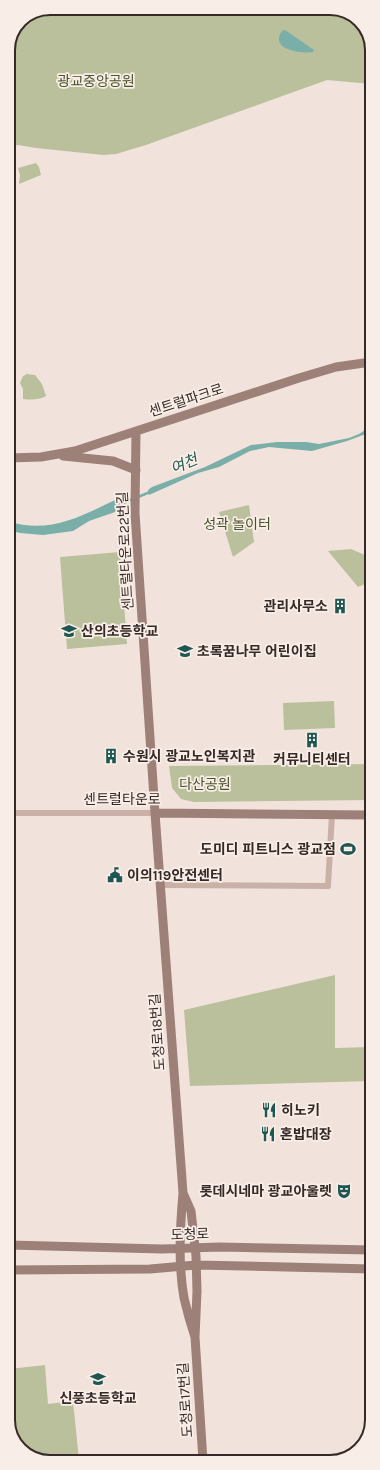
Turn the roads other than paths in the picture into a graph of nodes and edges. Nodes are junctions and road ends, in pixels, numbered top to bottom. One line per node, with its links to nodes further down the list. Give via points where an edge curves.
1 (365, 363): 2 (street, 센트럴파크로, via 336,367)
2 (136, 431): 3 (street, 센트럴파크로, via 75,451); 5 (street, 센트럴타운로22번길)
3 (54, 455): 4 (street, 센트럴파크로); 5 (street, via 113,461)
4 (15, 458)
5 (136, 471): 7 (street, 센트럴타운로22번길, via 135,513)
6 (15, 813): 7 (street, 센트럴타운로)
7 (155, 813): 8 (street, 센트럴타운로); 10 (street, 도청로18번길)
8 (332, 814): 9 (street, 센트럴타운로); 10 (street, via 328,886)
9 (365, 815)
10 (160, 885): 11 (street, 도청로18번길)
11 (183, 1193): 13 (street, 도청로18번길); 14 (street, 도청로17번길, via 191,1211)
12 (15, 1245): 13 (street, 도청로)
13 (180, 1248): 14 (street, 도청로); 17 (street, 도청로17번길)
14 (195, 1249): 15 (street, 도청로, via 219,1247); 16 (street, 도청로17번길)
15 (365, 1250)
16 (196, 1265): 17 (street); 18 (street); 20 (street, 도청로17번길)
17 (182, 1266): 19 (street, via 150,1269); 20 (street, 도청로17번길, via 184,1298)
18 (365, 1269)
19 (15, 1270)
20 (194, 1338): 21 (street, 도청로17번길)
21 (203, 1455)

